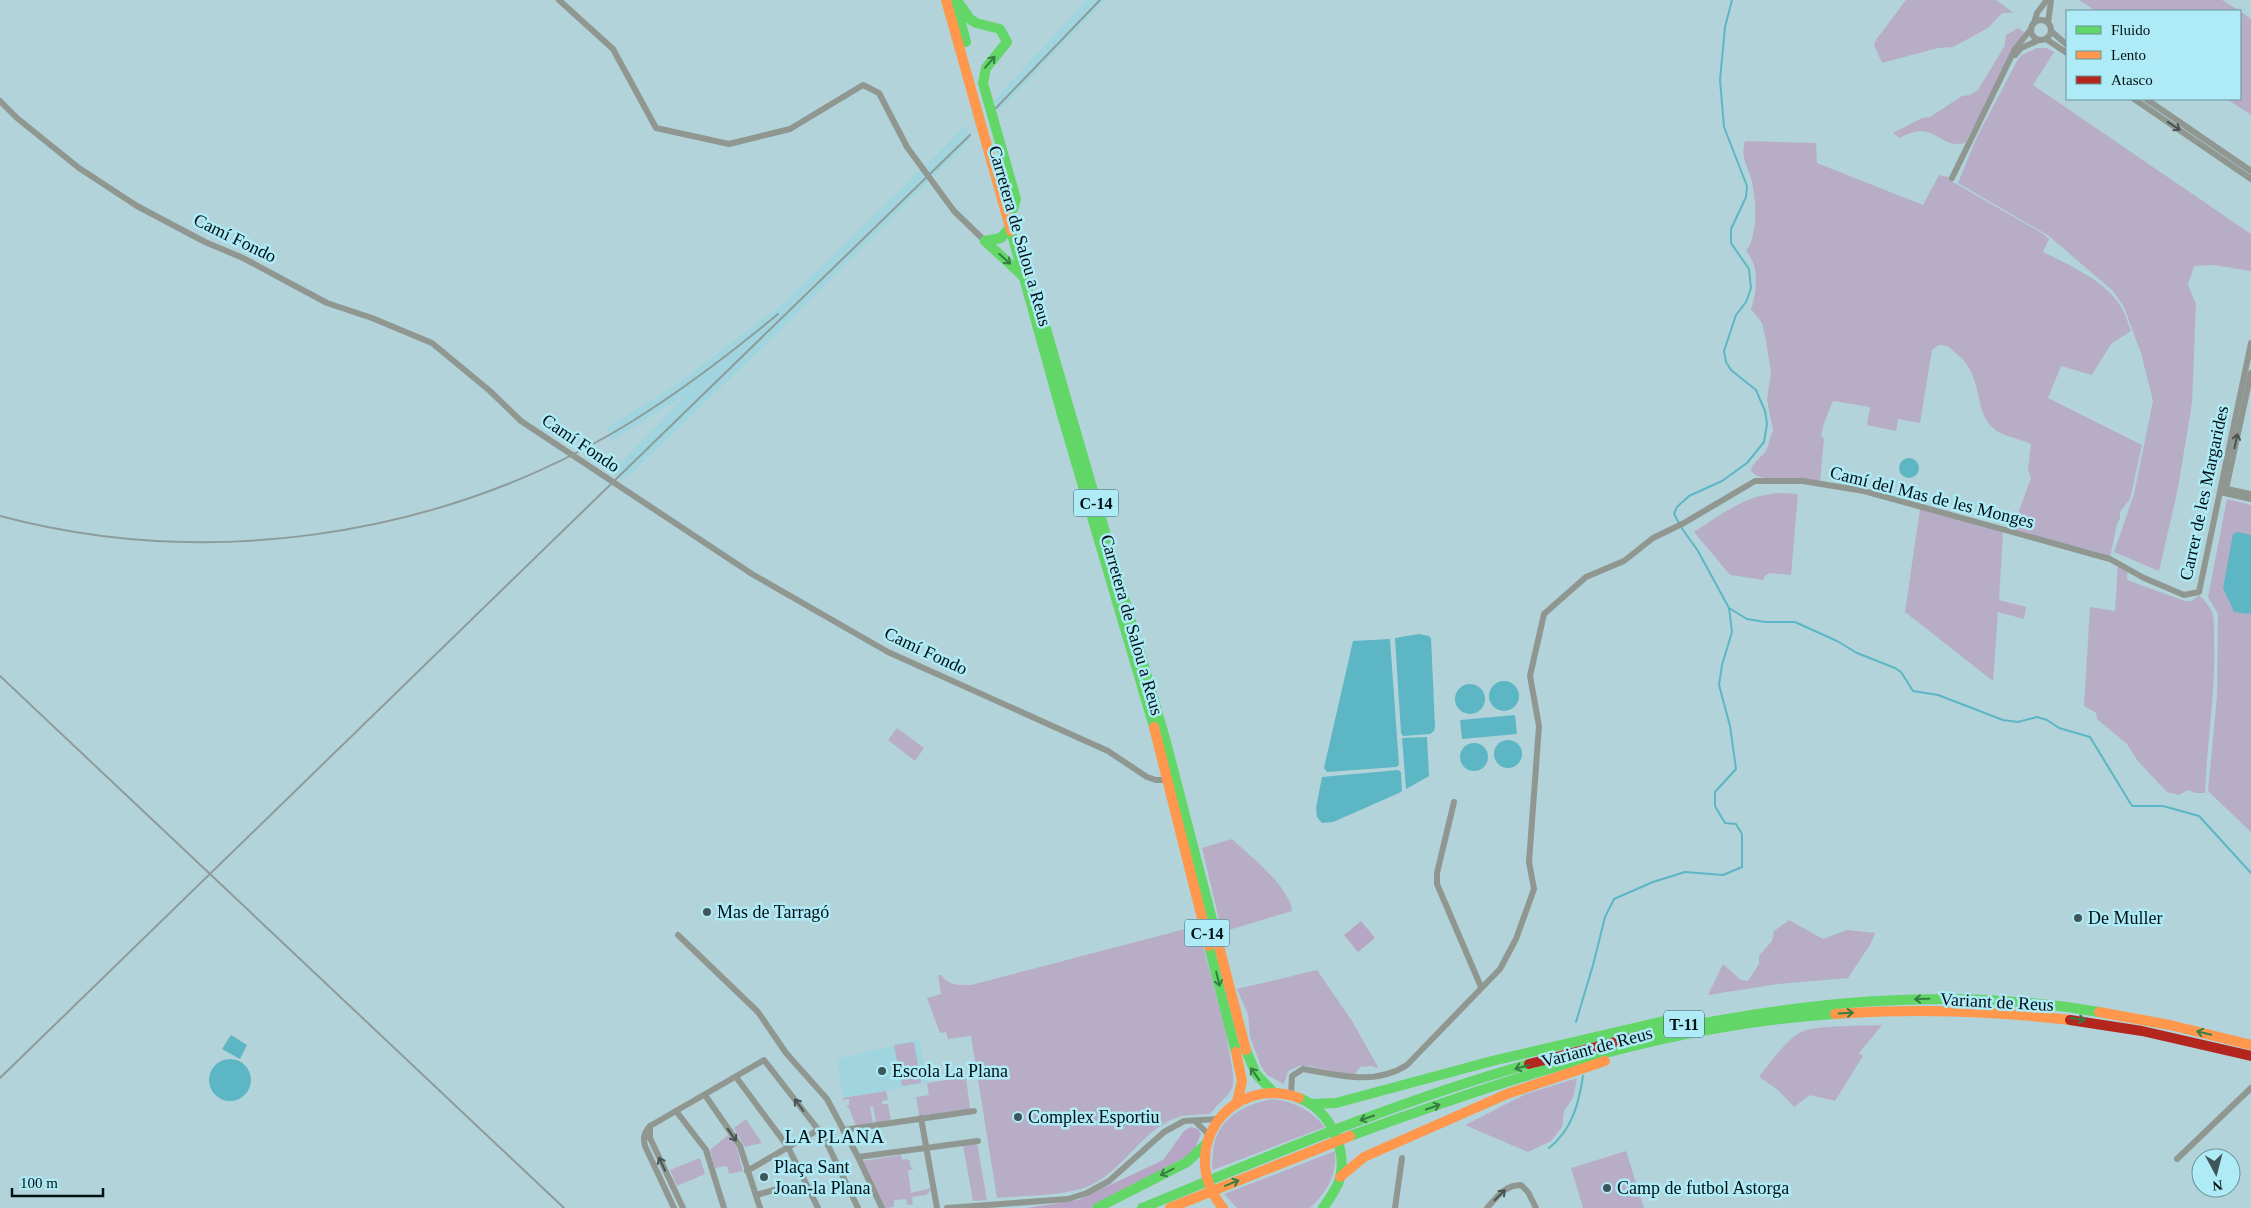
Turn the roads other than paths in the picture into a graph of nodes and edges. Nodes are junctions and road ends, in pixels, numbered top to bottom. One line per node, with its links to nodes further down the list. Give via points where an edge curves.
1 (559, 0): 22 (street, via 613,49 656,128 729,144 790,128 863,85 879,93 908,147 954,211)
2 (942, 0): 16 (main road, via 972,106)
3 (946, 0): 16 (main road, C-14)
4 (955, 0): 20 (main road, Carretera de Salou a Reus / C-14); 20 (main road, one-way to 4, via 1016,198 983,83 984,69 991,58 1003,52 1007,42 1004,31 998,26 970,18)
5 (2049, 0): 6 (street); 7 (street, via 2037,13)
6 (2048, 23): 7 (street, via 2041,20); 8 (street)
7 (2032, 26): 9 (street, via 2033,36); 12 (street, via 2022,37)
8 (2051, 30): 9 (street); 10 (street)
9 (2042, 39): 11 (street); 12 (street, via 2021,48)
10 (2066, 44)
11 (2066, 52)
12 (2011, 59): 18 (street)
13 (2135, 100): 19 (street, one-way to 19)
14 (2147, 100): 17 (street)
15 (0, 101): 30 (street, Camí Fondo, via 79,168 137,206 327,303 432,343 521,421 752,574 888,652 1108,751 1156,780)
16 (978, 112): 21 (main road, C-14)
17 (2251, 171)
18 (1952, 178)
19 (2251, 179)
20 (1013, 209): 37 (main road, Carretera de Salou a Reus / C-14, via 1166,742)
21 (1011, 226): 22 (main road, via 1001,238); 23 (main road, C-14)
22 (985, 241): 23 (main road, one-way to 23)
23 (1024, 277): 30 (main road, C-14)
24 (2251, 343): 26 (street, Carrer de les Margarides, via 2221,479)
25 (2251, 373): 26 (street, Carrer de les Margarides, one-way to 25)
26 (2222, 489): 27 (street); 28 (street); 29 (street, Carrer de les Margarides, via 2199,592 2184,595)
27 (2251, 494)
28 (2251, 499)
29 (2144, 578): 33 (street, Camí del Mas de les Monges, via 2110,559 1864,491 1803,481 1755,481 1684,524 1654,538 1624,561 1586,578 1544,614 1530,676 1539,726 1530,862 1534,889 1516,939 1500,969)
30 (1167, 780): 37 (main road, C-14, one-way to 37)
31 (1454, 802): 33 (street, via 1437,884)
32 (678, 936): 52 (street, via 758,1012 786,1053 827,1099)
33 (1481, 987): 42 (street, Camí del Mas de les Monges, via 1407,1065 1397,1071 1364,1078 1303,1069 1292,1076)
34 (1812, 1015): 38 (main road, Variant de Reus / T-11, one-way to 38, via 1923,1009 1986,1010 2132,1028); 62 (main road, via 1607,1061 1516,1091 1364,1157); 77 (main road, Variant de Reus / T-11, one-way to 34, via 1359,1133 1502,1084 1685,1035)
35 (1730, 1016): 36 (main road, Variant de Reus / T-11, one-way to 35, via 2125,1015 1987,1000 1862,1000); 45 (main road, via 1716,1012 1679,1018 1492,1061 1336,1103); 76 (main road, Variant de Reus / T-11, one-way to 76, via 1602,1044 1497,1074 1356,1122)
36 (2251, 1045)
37 (1241, 1051): 41 (main road, C-14, one-way to 37, via 1256,1076); 44 (main road, C-14, via 1242,1081)
38 (2251, 1056)
39 (736, 1077): 43 (street); 51 (street, one-way to 39, via 764,1060); 56 (street)
40 (2251, 1088): 60 (street)
41 (1273, 1092): 42 (main road); 44 (main road)
42 (1290, 1094): 45 (main road)
43 (704, 1095): 46 (street); 61 (street, one-way to 61, via 740,1146)
44 (1237, 1102): 49 (main road)
45 (1311, 1104): 62 (main road, via 1326,1117 1337,1136 1342,1160)
46 (676, 1111): 53 (street, via 650,1126); 68 (street, via 706,1150)
47 (974, 1111): 48 (street)
48 (921, 1118): 52 (street); 57 (street)
49 (1218, 1119): 50 (street); 54 (main road)
50 (1195, 1121): 54 (street); 74 (street, via 1184,1121 1164,1132 1109,1181 1087,1193 1068,1199)
51 (818, 1130): 56 (street); 71 (street)
52 (843, 1130): 58 (street)
53 (647, 1138): 66 (street, via 645,1146); 67 (street, one-way to 53)
54 (1208, 1139): 65 (main road, via 1204,1167 1210,1188); 75 (main road, one-way to 75, via 1187,1162)
55 (978, 1140): 57 (street)
56 (788, 1147): 61 (street); 70 (street)
57 (926, 1148): 58 (street); 73 (street)
58 (858, 1157): 72 (street)
59 (1402, 1158): 79 (street)
60 (2177, 1159)
61 (747, 1171): 64 (street)
62 (1340, 1177): 78 (main road)
63 (778, 1189): 64 (street)
64 (756, 1195): 69 (street)
65 (1222, 1207)
66 (674, 1208)
67 (683, 1208)
68 (724, 1208)
69 (760, 1208)
70 (818, 1208)
71 (858, 1208)
72 (882, 1208)
73 (937, 1208)
74 (947, 1208)
75 (1097, 1208)
76 (1142, 1208)
77 (1170, 1208)
78 (1323, 1208)
79 (1395, 1208)
80 (1488, 1208): 81 (street, one-way to 81, via 1503,1190 1516,1185 1528,1192)
81 (1536, 1208)

